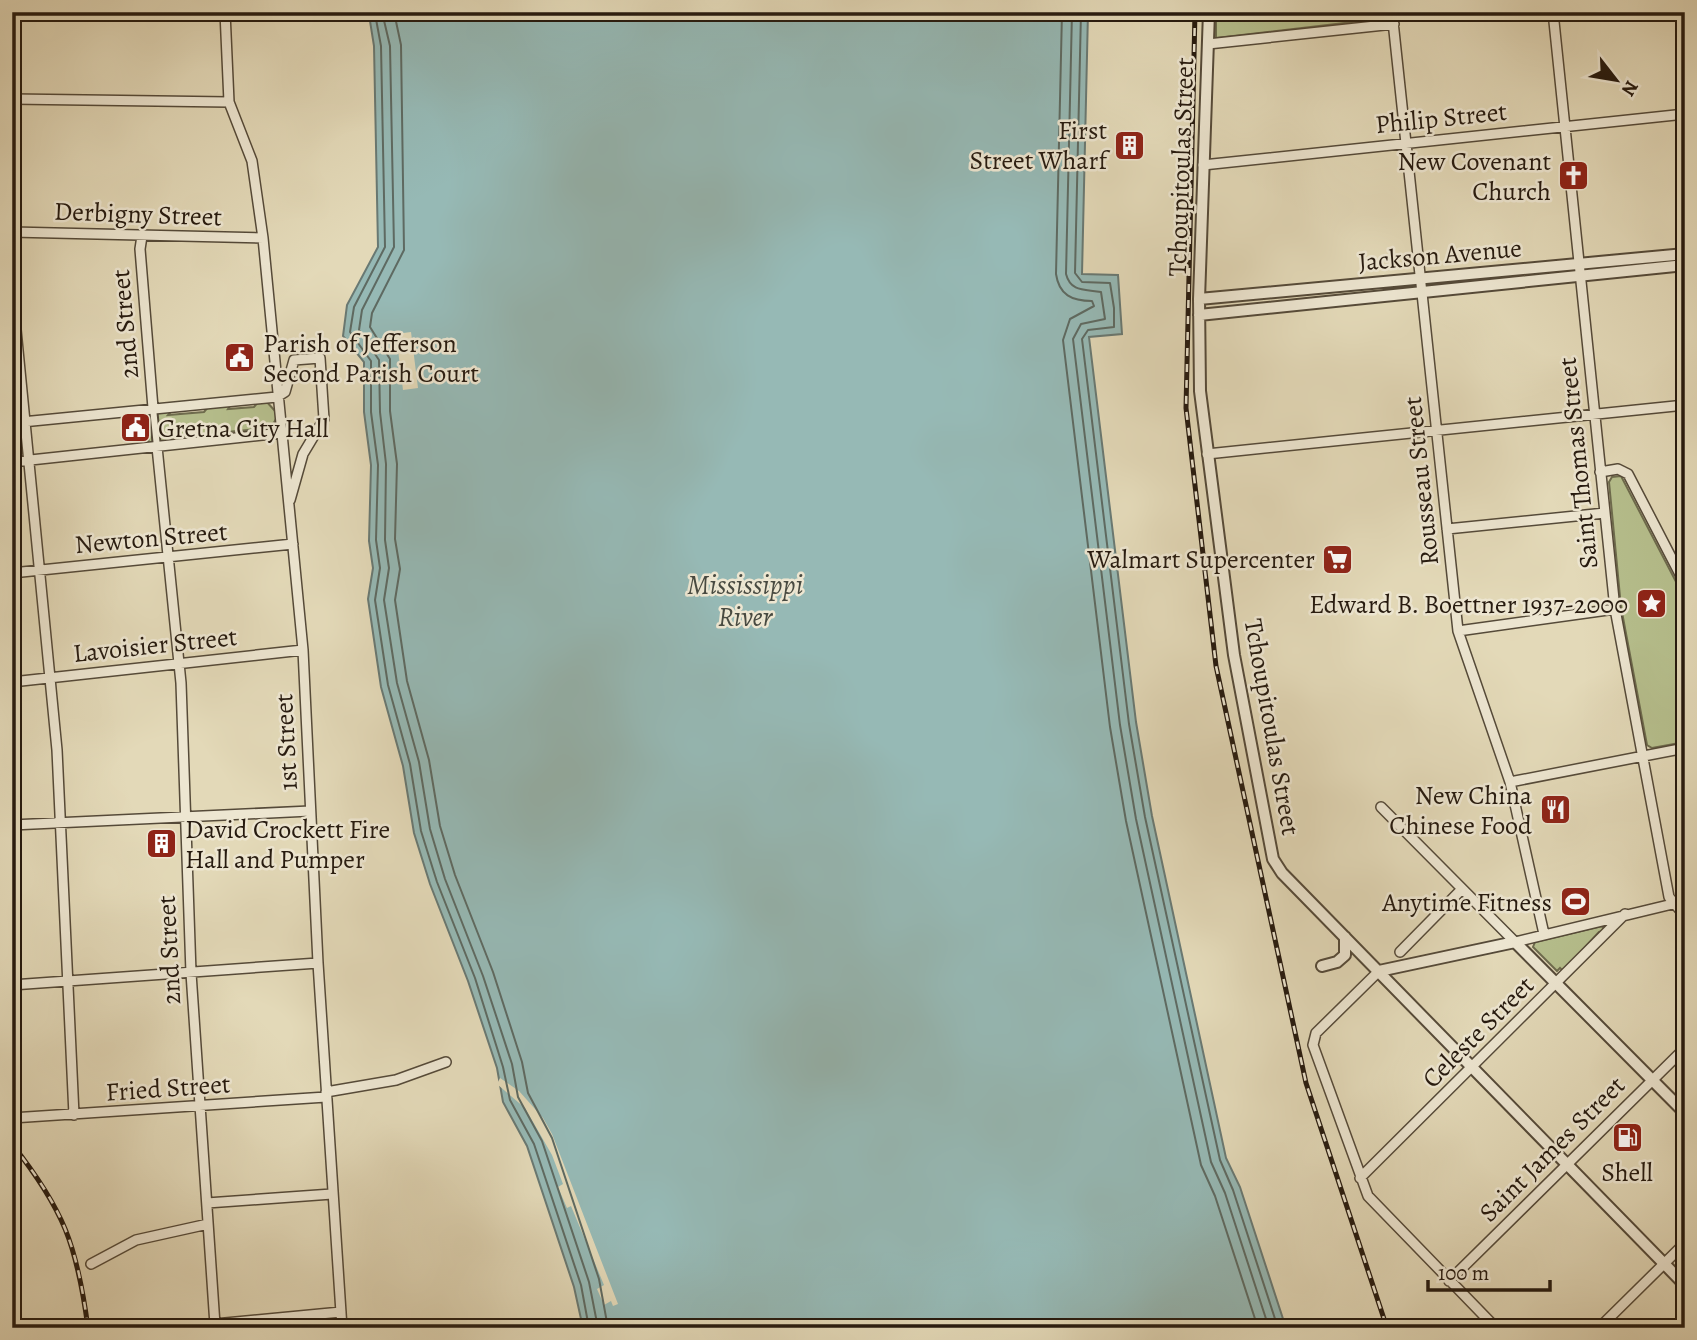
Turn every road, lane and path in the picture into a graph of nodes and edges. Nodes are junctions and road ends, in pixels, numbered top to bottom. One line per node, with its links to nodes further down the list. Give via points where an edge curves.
1 (225, 12): 9 (street, 1st Street)
2 (1209, 12): 7 (street, Tchoupitoulas Street)
3 (1398, 12): 5 (street)
4 (1553, 12): 11 (street, Saint Thomas Street)
5 (1392, 13): 6 (street, Rousseau Street)
6 (1394, 24): 7 (street); 12 (street, Rousseau Street)
7 (1208, 44): 13 (street, Tchoupitoulas Street)
8 (12, 99): 9 (street)
9 (229, 102): 16 (street, 1st Street, via 252,161)
10 (1685, 114): 11 (street, Philip Street)
11 (1562, 127): 12 (street, Philip Street); 19 (street, Saint Thomas Street)
12 (1407, 143): 13 (street, Philip Street); 20 (street, Rousseau Street)
13 (1203, 165): 21 (street, Tchoupitoulas Street)
14 (13, 232): 15 (street, Derbigny Street); 27 (street, via 13,299)
15 (142, 236): 16 (street, Derbigny Street); 25 (street, 2nd Street)
16 (263, 238): 23 (street, 1st Street)
17 (1685, 254): 19 (street, Jackson Avenue)
18 (1685, 265): 19 (street, Jackson Avenue)
19 (1580, 271): 20 (street, Jackson Avenue); 26 (street, Saint Thomas Street)
20 (1421, 286): 21 (street, Jackson Avenue); 22 (street, Jackson Avenue); 29 (street, Rousseau Street)
21 (1199, 299): 22 (street, Tchoupitoulas Street)
22 (1199, 315): 32 (street, Tchoupitoulas Street)
23 (277, 397): 25 (street); 30 (street, 1st Street); 36 (street, via 285,393 294,360 320,358 324,419 303,454)
24 (1685, 405): 26 (street)
25 (153, 408): 27 (street); 31 (street)
26 (1594, 414): 29 (street); 35 (street, Saint Thomas Street)
27 (25, 422): 28 (street); 33 (street)
28 (12, 423)
29 (1437, 429): 32 (street); 38 (street, Rousseau Street)
30 (281, 433): 31 (street); 36 (street, 1st Street)
31 (158, 447): 33 (street); 40 (street, 2nd Street)
32 (1207, 454): 64 (street, Tchoupitoulas Street, via 1234,655 1272,854 1282,873)
33 (29, 460): 34 (street); 41 (street)
34 (12, 462)
35 (1600, 472): 37 (street, Saint Thomas Street); 43 (street, via 1618,469 1628,474)
36 (289, 505): 39 (street, 1st Street)
37 (1605, 513): 38 (street); 44 (street, Saint Thomas Street)
38 (1447, 529): 45 (street, Rousseau Street)
39 (293, 544): 40 (street, Newton Street); 46 (street, 1st Street)
40 (169, 558): 41 (street, Newton Street); 47 (street, 2nd Street)
41 (39, 570): 42 (street, Newton Street); 48 (street)
42 (12, 573)
43 (1685, 584)
44 (1615, 608): 45 (street); 51 (street, Saint Thomas Street)
45 (1458, 631): 52 (street, Rousseau Street)
46 (303, 650): 47 (street, Lavoisier Street); 54 (street, 1st Street)
47 (179, 663): 48 (street, Lavoisier Street); 55 (street, 2nd Street)
48 (50, 678): 49 (street, Lavoisier Street); 56 (street)
49 (12, 682)
50 (1685, 748): 51 (street)
51 (1642, 756): 52 (street); 60 (street, Saint Thomas Street)
52 (1510, 782): 63 (street, Rousseau Street)
53 (1381, 807): 58 (street)
54 (310, 811): 55 (street); 67 (street, 1st Street)
55 (184, 818): 56 (street); 70 (street, 2nd Street)
56 (59, 824): 57 (street); 71 (street)
57 (12, 825)
58 (1462, 889): 65 (street); 66 (street)
59 (1685, 901): 60 (street)
60 (1674, 904): 61 (street); 62 (street)
61 (1625, 914): 63 (street); 72 (street, Celeste Street)
62 (1685, 916)
63 (1544, 934): 65 (street)
64 (1345, 937): 68 (street, via 1345,955); 69 (street, Tchoupitoulas Street)
65 (1515, 942): 69 (street); 72 (street)
66 (1399, 952)
67 (318, 963): 70 (street); 78 (street, 1st Street)
68 (1322, 966)
69 (1379, 971): 76 (street, Tchoupitoulas Street); 84 (street, via 1316,1033 1313,1045)
70 (191, 973): 71 (street); 79 (street, 2nd Street)
71 (66, 982): 73 (street); 81 (street)
72 (1557, 984): 76 (street, Celeste Street); 77 (street)
73 (12, 985)
74 (1685, 1048): 77 (street, Saint James Street)
75 (446, 1062): 78 (street, Fried Street, via 396,1080)
76 (1473, 1067): 83 (street, Tchoupitoulas Street); 84 (street, Celeste Street)
77 (1652, 1080): 80 (street); 83 (street, Saint James Street)
78 (326, 1094): 79 (street, Fried Street); 85 (street, 1st Street)
79 (200, 1107): 81 (street, Fried Street); 86 (street, 2nd Street)
80 (1685, 1113)
81 (74, 1115): 82 (street, Fried Street)
82 (12, 1118)
83 (1567, 1164): 90 (street, Tchoupitoulas Street); 91 (street, Saint James Street)
84 (1360, 1178): 91 (street, via 1368,1196)
85 (332, 1194): 86 (street); 93 (street, 1st Street)
86 (206, 1203): 87 (street, 2nd Street)
87 (208, 1224): 89 (street, via 135,1240); 94 (street, 2nd Street)
88 (1685, 1243): 90 (street)
89 (91, 1264)
90 (1664, 1264): 92 (street, Tchoupitoulas Street); 98 (street)
91 (1449, 1281): 97 (street)
92 (1685, 1285)
93 (341, 1312): 94 (street); 96 (street, 1st Street)
94 (215, 1325): 95 (street)
95 (173, 1328)
96 (342, 1328)
97 (1496, 1328)
98 (1599, 1328)

